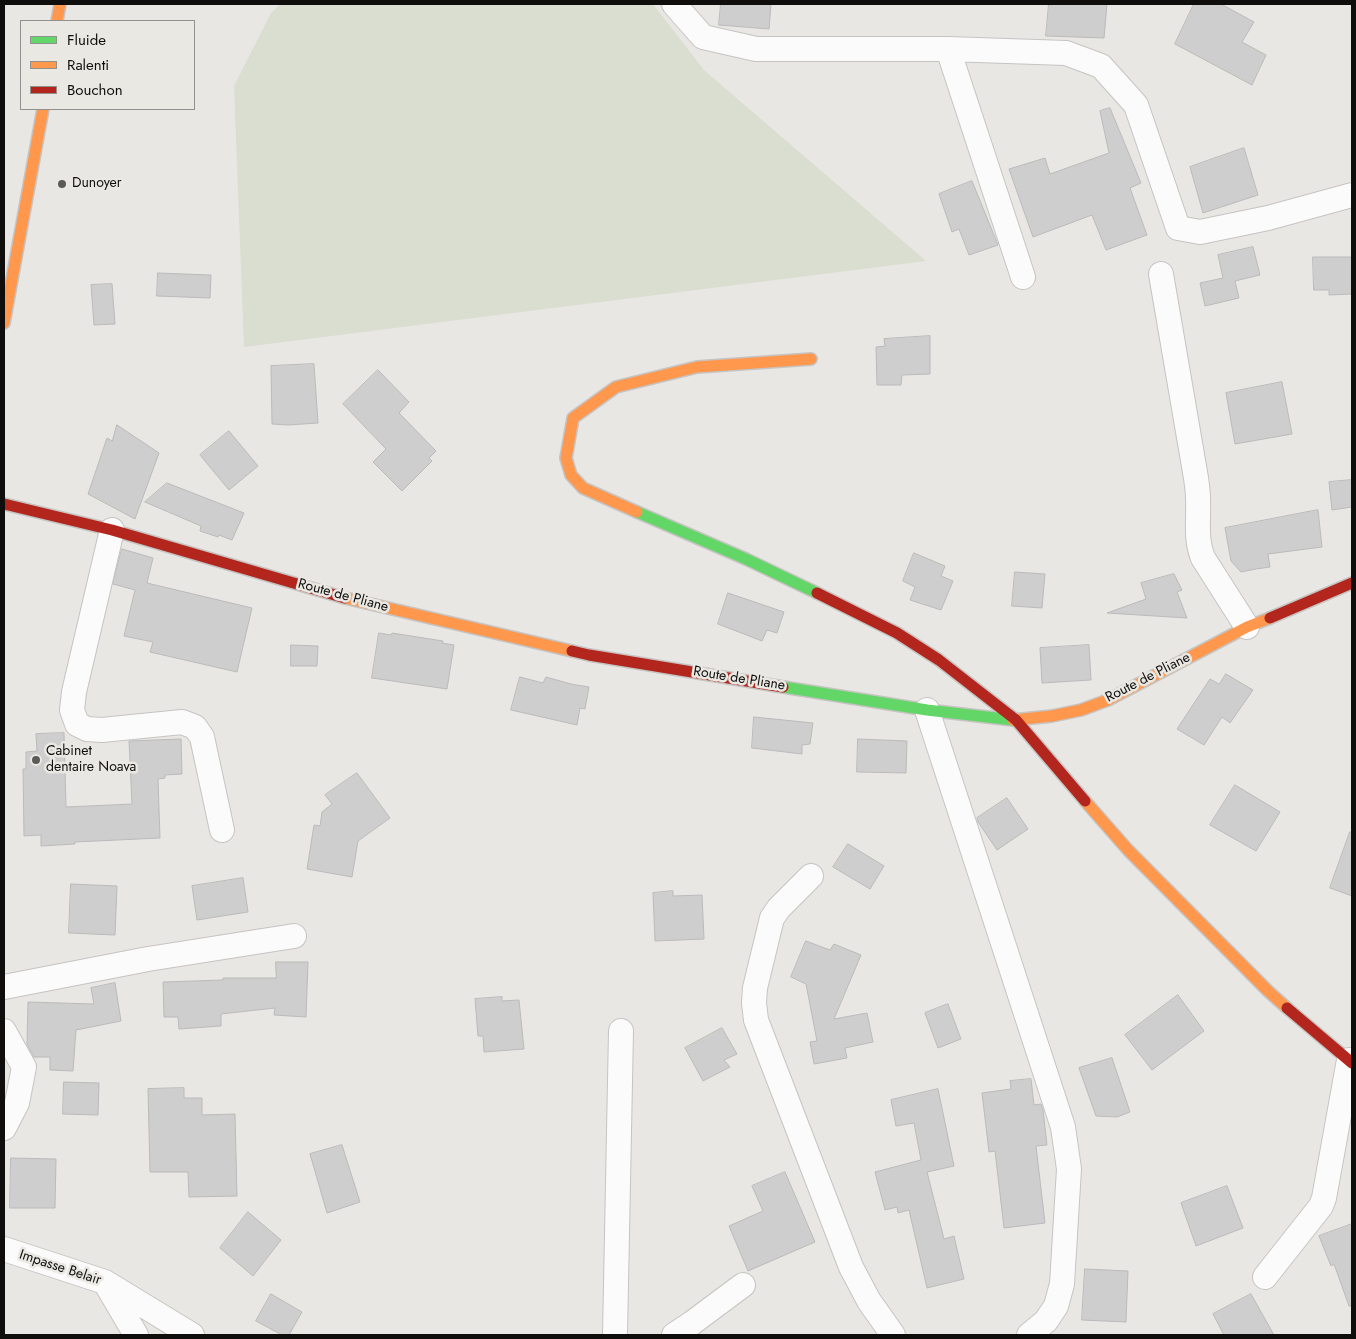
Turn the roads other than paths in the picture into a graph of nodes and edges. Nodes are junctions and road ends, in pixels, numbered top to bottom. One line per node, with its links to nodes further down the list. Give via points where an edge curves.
1 (60, 4): 3 (street)
2 (674, 4): 4 (street, via 703,37 756,49)
3 (57, 20)
4 (948, 49): 6 (street, via 1066,53 1101,66 1136,105 1178,228 1200,232); 8 (street)
5 (42, 110): 9 (street)
6 (1352, 196)
7 (1161, 274): 14 (street, via 1196,478 1199,548)
8 (1023, 277)
9 (4, 323)
10 (812, 358): 16 (street, via 697,367 616,387 573,418 566,458 571,475 583,488 746,559 896,633 939,660)
11 (4, 504): 12 (street, Route de Pliane)
12 (112, 530): 15 (street, Route de Pliane, via 360,602 589,655); 17 (street, via 74,692 72,710 77,724 87,729 102,730 182,722 195,727 202,737)
13 (1352, 583): 14 (street, Route de Pliane)
14 (1247, 627): 16 (street, Route de Pliane, via 1108,700 1080,710)
15 (927, 710): 16 (street, Route de Pliane); 34 (street, via 1063,1127 1069,1169 1062,1284 1056,1306 1046,1321)
16 (1016, 720): 23 (street, via 1128,850 1268,991)
17 (222, 830)
18 (811, 876): 33 (street, via 772,918 755,988 756,1020 851,1267)
19 (294, 936): 20 (street, via 148,959)
20 (4, 988)
21 (4, 1031): 24 (street, via 24,1067 17,1103)
22 (621, 1031): 31 (street)
23 (1350, 1062): 26 (street, via 1324,1198)
24 (4, 1128)
25 (4, 1249): 27 (street, Impasse Belair)
26 (1266, 1277)
27 (105, 1282): 29 (street); 30 (street, Impasse Belair)
28 (742, 1285): 32 (street)
29 (136, 1335)
30 (192, 1335)
31 (615, 1335)
32 (674, 1335)
33 (892, 1335)
34 (1029, 1335)

